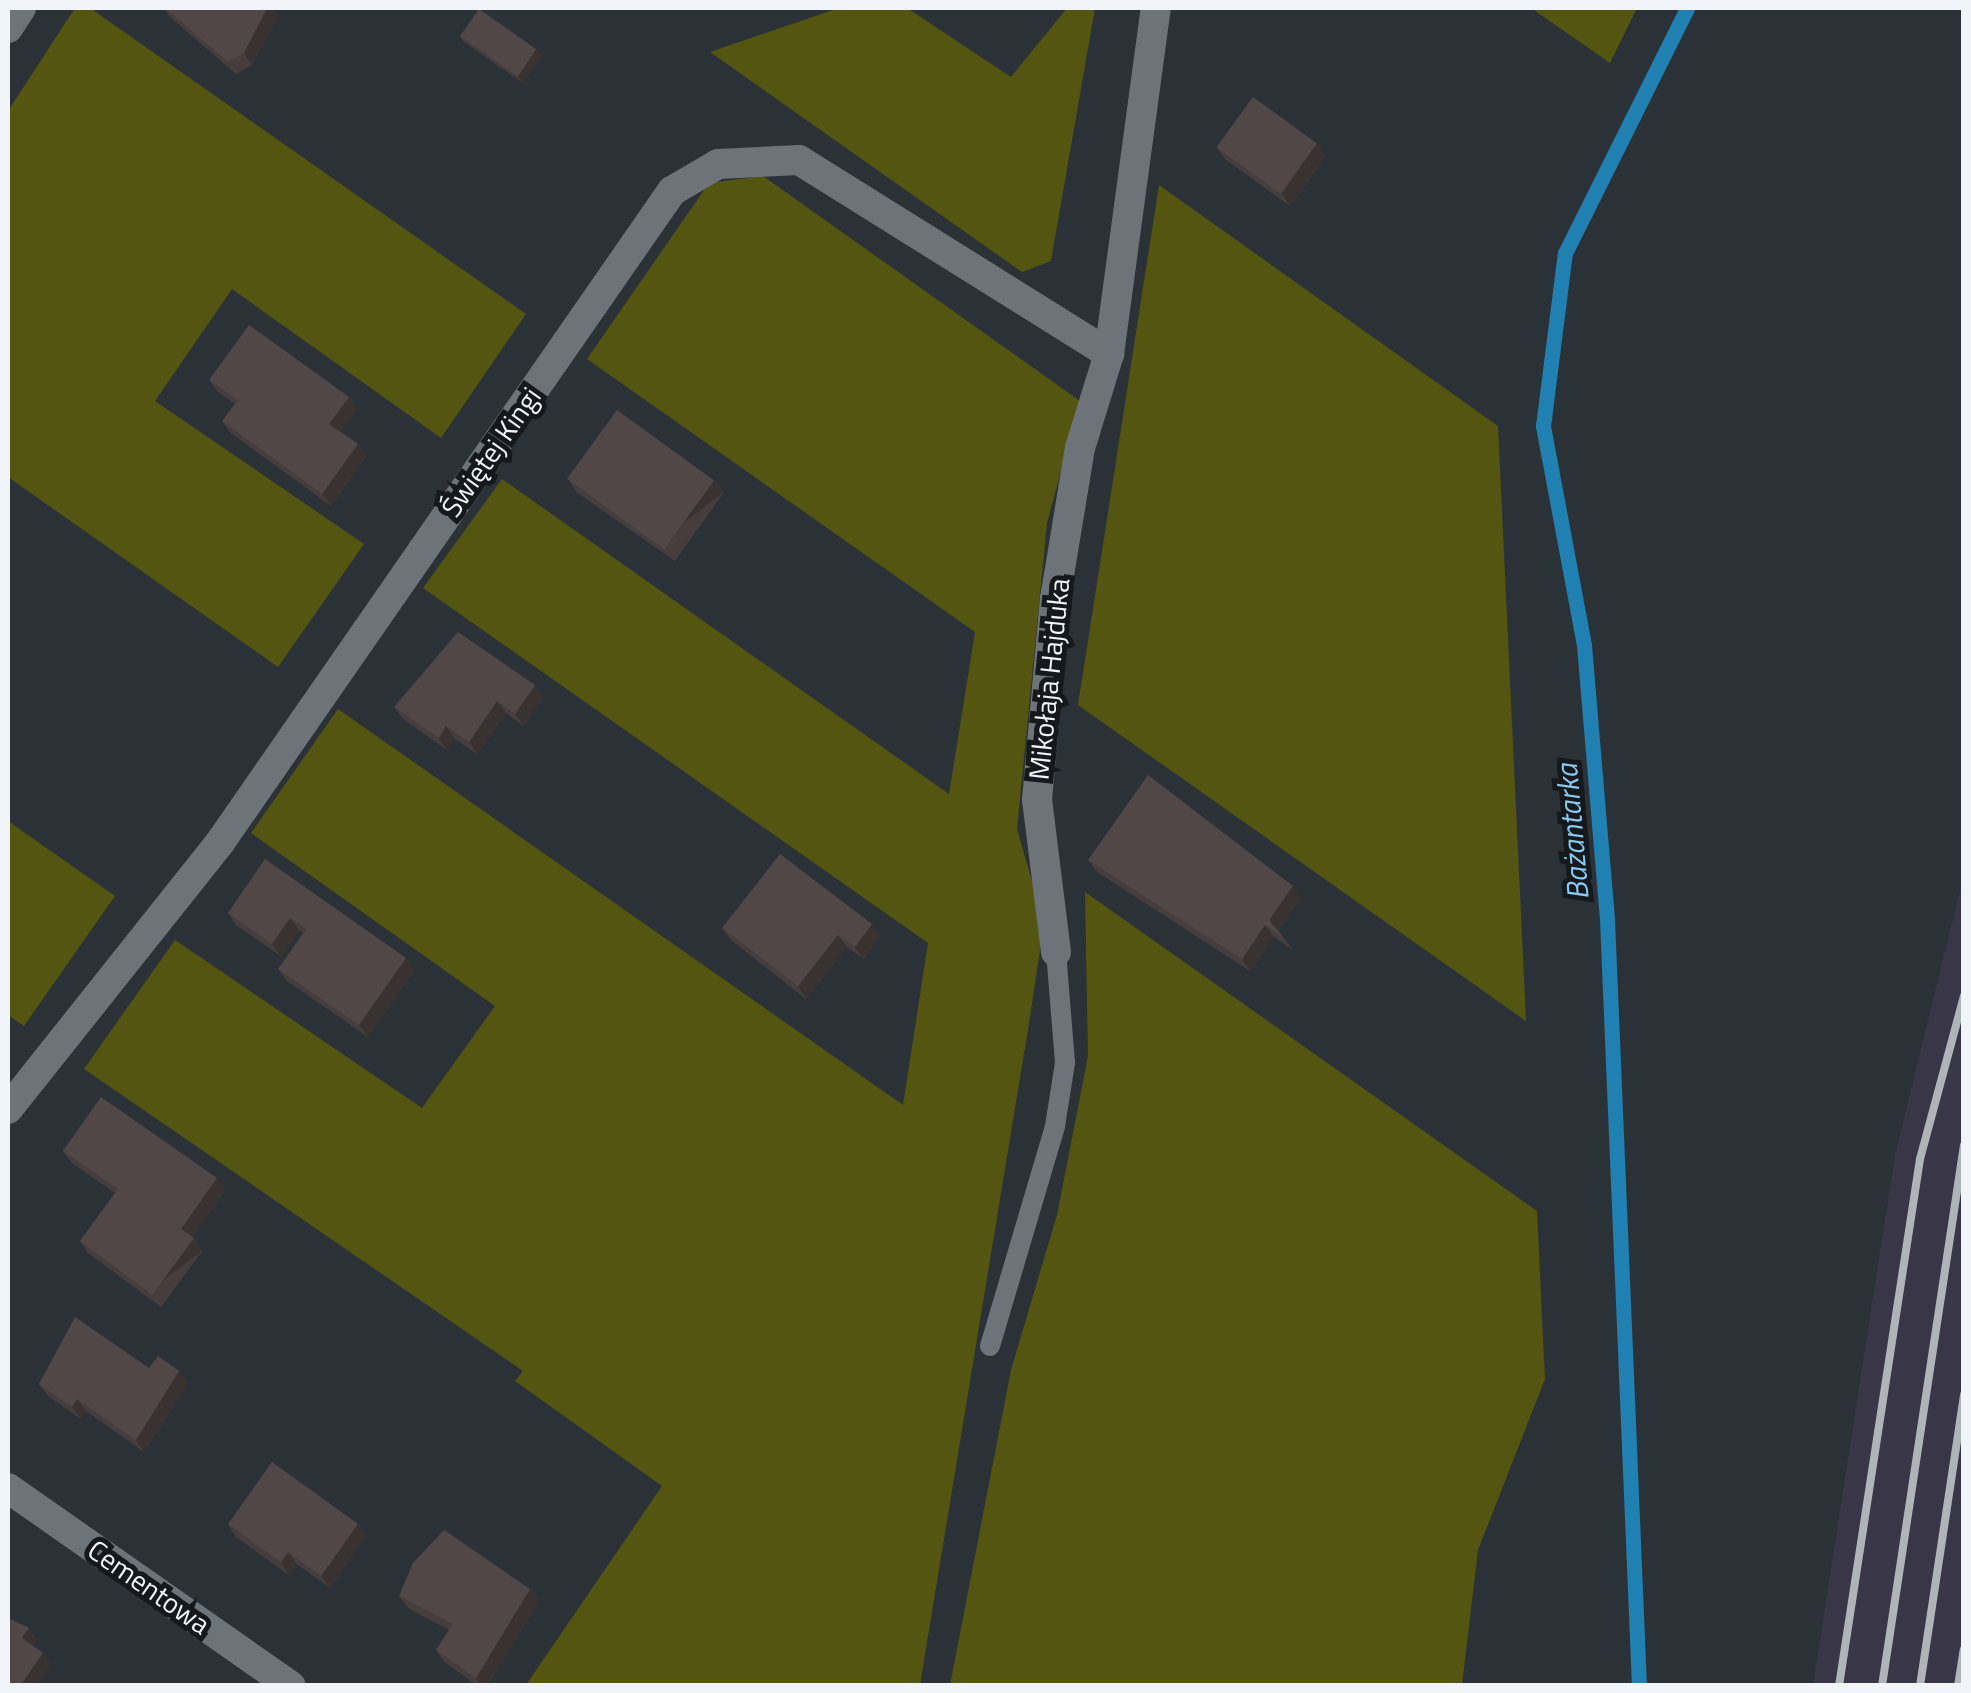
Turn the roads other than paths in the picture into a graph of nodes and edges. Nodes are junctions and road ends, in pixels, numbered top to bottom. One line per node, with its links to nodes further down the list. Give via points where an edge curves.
1 (21, 8): 3 (street)
2 (1156, 8): 4 (street, Mikołaja Hajduka)
3 (8, 28)
4 (1108, 354): 5 (street, Mikołaja Hajduka, via 1080,448 1055,599 1037,800); 6 (street, Świętej Kingi, via 799,160 718,164 672,191 221,842)
5 (1056, 952): 7 (lane, Mikołaja Hajduka, via 1065,1063 1056,1126)
6 (8, 1110)
7 (990, 1346)
8 (8, 1488): 9 (street, Cementowa)
9 (291, 1686)

